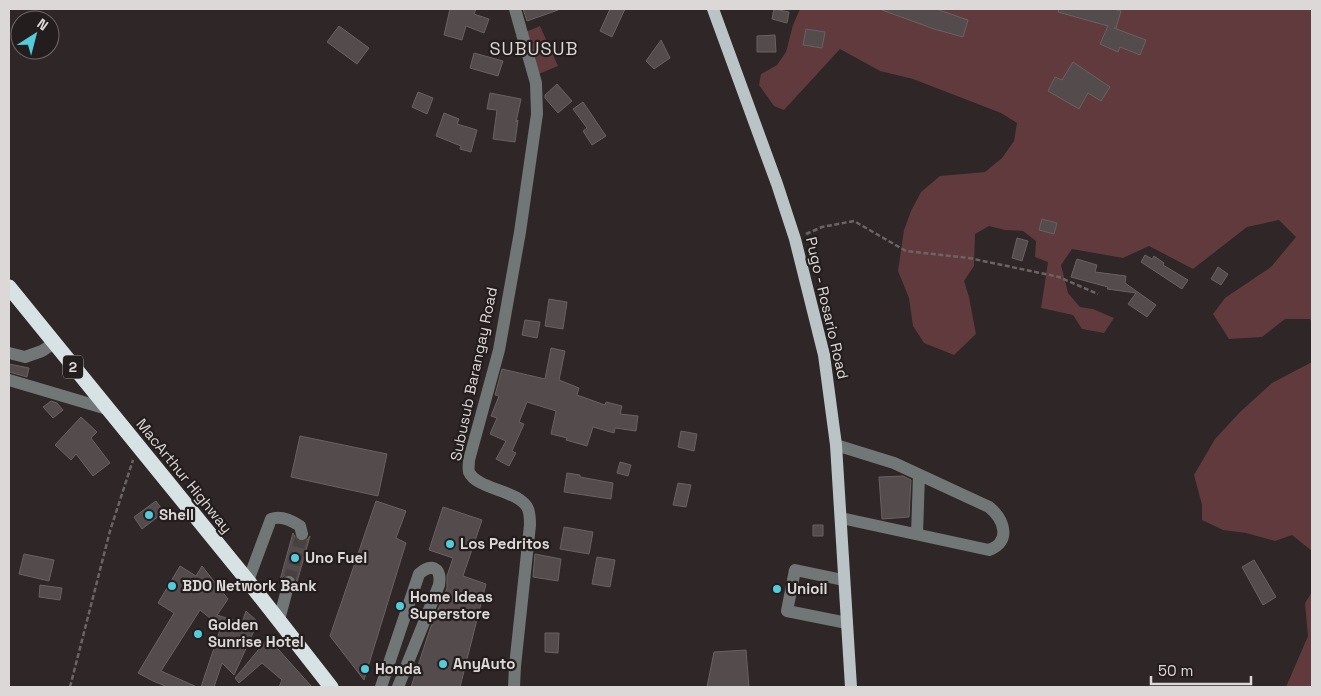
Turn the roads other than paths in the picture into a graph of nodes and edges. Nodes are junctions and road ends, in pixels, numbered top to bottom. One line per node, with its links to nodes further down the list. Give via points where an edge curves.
1 (515, 9): 21 (street, Subusub Barangay Road, via 536,83 537,114 498,350 468,470 480,482 520,500 528,509 530,525)
2 (713, 9): 8 (main road, Pugo - Rosario Road, via 795,238 824,354)
3 (9, 287): 4 (highway, MacArthur Highway / 2)
4 (54, 343): 5 (street, via 25,357); 7 (highway, MacArthur Highway / 2)
5 (9, 353)
6 (9, 380): 7 (street)
7 (107, 409): 14 (highway, MacArthur Highway / 2)
8 (836, 445): 9 (street, via 894,463); 10 (main road, Pugo - Rosario Road)
9 (919, 475): 12 (street); 12 (street, via 989,508 997,514 1004,530 996,548 989,550)
10 (841, 518): 12 (street); 13 (main road, Pugo - Rosario Road)
11 (302, 534): 14 (street, via 300,526 290,521 278,517 270,519)
12 (917, 534)
13 (843, 580): 17 (main road, Pugo - Rosario Road); 17 (street, via 795,570 787,611)
14 (248, 581): 16 (highway, MacArthur Highway / 2)
15 (289, 582): 16 (street)
16 (279, 620): 18 (highway, MacArthur Highway / 2)
17 (847, 623): 22 (main road, Pugo - Rosario Road)
18 (331, 687)
19 (381, 687): 20 (street, via 419,574 424,569 434,568 439,572 439,585)
20 (398, 687)
21 (514, 687)
22 (851, 687)

